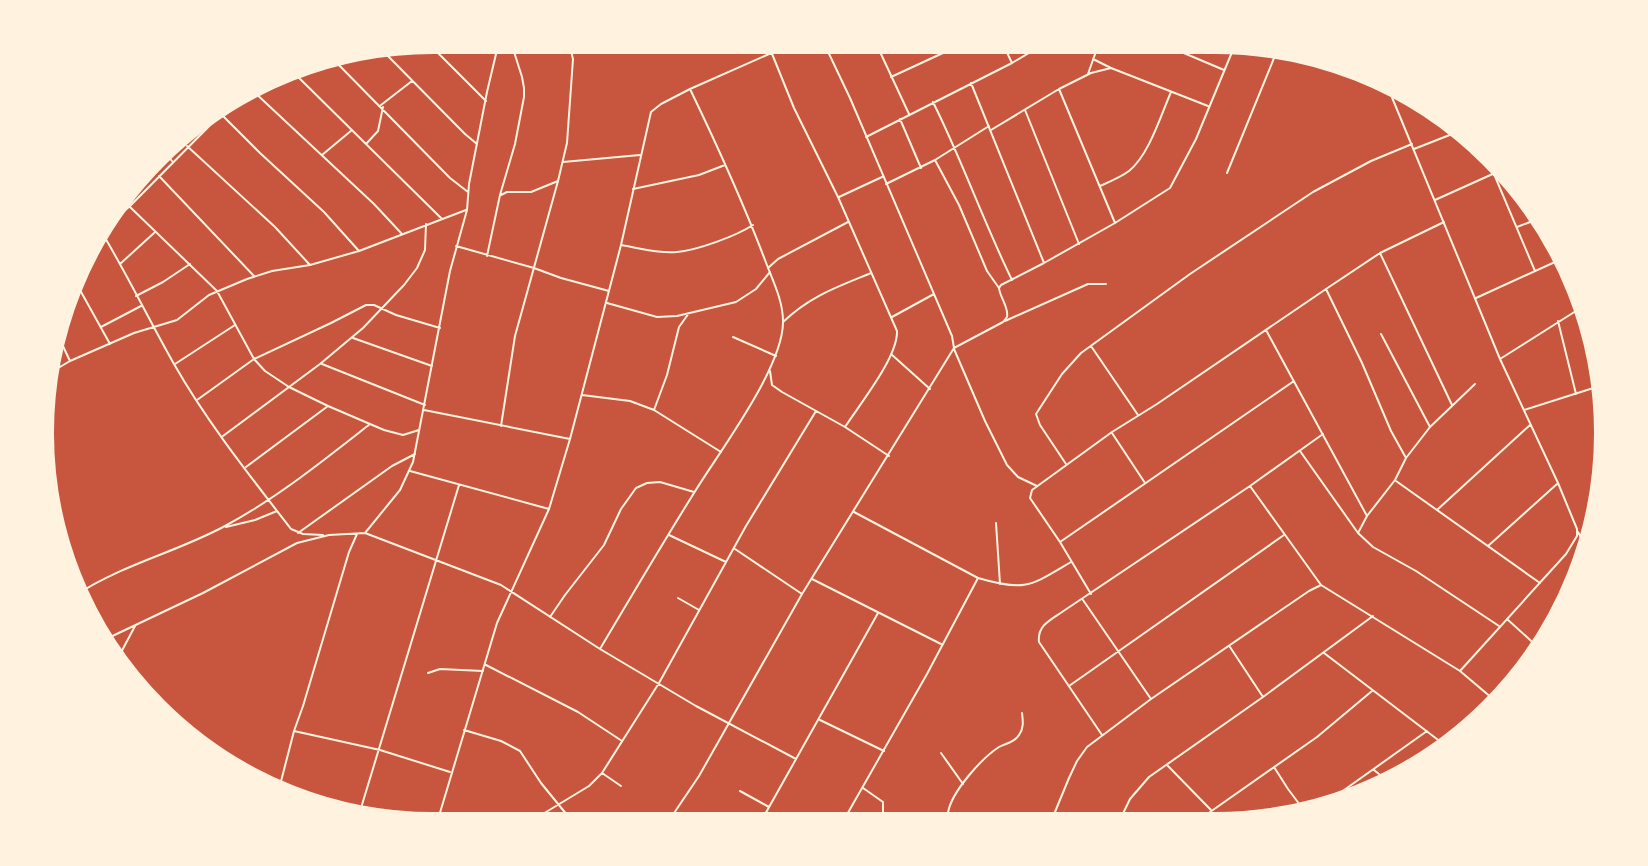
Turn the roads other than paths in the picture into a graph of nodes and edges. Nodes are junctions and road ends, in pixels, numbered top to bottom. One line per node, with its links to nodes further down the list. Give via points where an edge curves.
1 (435, 50): 36 (street)
2 (492, 50): 19 (street)
3 (498, 50): 19 (street)
4 (513, 50): 71 (street, via 524,88 515,144)
5 (575, 50): 16 (street)
6 (770, 50): 18 (street)
7 (778, 50): 18 (street)
8 (827, 50): 47 (street)
9 (879, 50): 28 (street)
10 (949, 50): 28 (street)
11 (1006, 50): 23 (street)
12 (1035, 50): 23 (street)
13 (1096, 50): 21 (street)
14 (1177, 50): 25 (street)
15 (1233, 50): 25 (street)
16 (572, 51): 59 (street, via 570,114)
17 (385, 53): 29 (street)
18 (771, 53): 31 (street); 72 (street)
19 (496, 54): 36 (street)
20 (1275, 55): 62 (street)
21 (1093, 59): 24 (street); 26 (street)
22 (337, 62): 38 (street)
23 (1012, 63): 30 (street)
24 (1111, 68): 26 (street); 33 (street)
25 (1224, 70): 39 (street)
26 (1088, 74): 32 (street)
27 (296, 75): 45 (street)
28 (891, 77): 42 (street)
29 (412, 81): 38 (street); 49 (street)
30 (971, 83): 37 (street); 44 (street)
31 (690, 89): 55 (street, via 651,112); 60 (street)
32 (1059, 89): 40 (street); 68 (street)
33 (1171, 91): 39 (street); 68 (street, via 1135,166)
34 (1390, 92): 50 (street)
35 (255, 93): 54 (street)
36 (486, 101): 49 (street)
37 (933, 102): 42 (street); 52 (street)
38 (382, 106): 48 (street, via 378,131); 70 (street)
39 (1208, 106): 82 (street, via 1170,189)
40 (1025, 110): 44 (street); 88 (street)
41 (221, 114): 51 (street); 91 (street, via 324,212)
42 (909, 114): 43 (street)
43 (900, 119): 47 (street); 61 (street)
44 (990, 128): 52 (street); 95 (street)
45 (352, 130): 48 (street); 54 (street)
46 (1454, 133): 53 (street)
47 (866, 137): 65 (street)
48 (366, 144): 77 (street)
49 (477, 144): 70 (street)
50 (1412, 144): 53 (street); 134 (street, via 1313,192)
51 (187, 146): 58 (street); 98 (street, via 275,226)
52 (955, 147): 57 (street); 105 (street)
53 (1413, 149): 73 (street)
54 (322, 155): 86 (street)
55 (640, 155): 59 (street); 69 (street)
56 (168, 156): 58 (street)
57 (935, 160): 61 (street); 108 (street, via 987,271)
58 (172, 161): 64 (street)
59 (563, 162): 66 (street)
60 (725, 165): 69 (street, via 699,175); 83 (street)
61 (921, 168): 67 (street)
62 (1227, 173)
63 (1494, 174): 73 (street); 84 (street)
64 (158, 176): 74 (street); 104 (street)
65 (882, 177): 67 (street); 72 (street)
66 (558, 181): 71 (street, via 531,192); 99 (street)
67 (886, 184): 112 (street)
68 (1100, 186): 82 (street)
69 (633, 189): 89 (street)
70 (468, 192): 75 (street)
71 (500, 195): 93 (street)
72 (838, 197): 79 (street)
73 (1435, 200): 80 (street)
74 (130, 206): 76 (street); 85 (street)
75 (467, 210): 77 (street); 90 (street)
76 (116, 217)
77 (442, 219): 81 (street)
78 (1534, 220): 84 (street)
79 (848, 222): 100 (street); 103 (street)
80 (1444, 222): 92 (street); 114 (street)
81 (426, 224): 86 (street); 117 (street, via 425,250 419,263 404,285)
82 (1115, 224): 88 (street)
83 (753, 225): 89 (street, via 718,241 678,252); 100 (street)
84 (1517, 227): 101 (street)
85 (154, 232): 96 (street); 97 (street)
86 (402, 234): 91 (street)
87 (104, 236): 96 (street)
88 (1079, 244): 95 (street)
89 (621, 245): 111 (street)
90 (456, 246): 93 (street); 127 (street)
91 (359, 251): 98 (street)
92 (1380, 254): 109 (street); 155 (street)
93 (487, 256): 99 (street)
94 (1558, 261): 101 (street)
95 (1044, 263): 105 (street)
96 (120, 264): 113 (street)
97 (190, 264): 110 (street); 113 (street)
98 (310, 265): 104 (street)
99 (534, 268): 111 (street); 164 (street, via 515,336)
100 (768, 268): 102 (street)
101 (1535, 271): 114 (street)
102 (770, 272): 119 (street, via 745,298); 122 (street)
103 (871, 273): 120 (street); 122 (street, via 817,295)
104 (254, 276): 110 (street)
105 (1012, 280): 108 (street)
106 (1106, 284): 123 (street, via 1088,284)
107 (79, 287): 126 (street)
108 (999, 288): 123 (street, via 1008,313)
109 (1326, 289): 128 (street); 176 (street)
110 (216, 291): 124 (street); 125 (street, via 179,319)
111 (609, 291): 115 (street)
112 (934, 294): 120 (street); 135 (street)
113 (136, 296): 116 (street)
114 (1475, 298): 139 (street)
115 (607, 303): 119 (street, via 657,317); 151 (street)
116 (142, 306): 125 (street); 126 (street)
117 (380, 308): 127 (street); 131 (street); 138 (street, via 366,305)
118 (1578, 309): 121 (street)
119 (689, 314): 158 (street, via 679,327)
120 (892, 317): 136 (street, via 897,339)
121 (1558, 321): 139 (street); 152 (street)
122 (783, 322): 137 (street)
123 (1003, 322): 135 (street)
124 (235, 325): 138 (street); 141 (street)
125 (153, 326): 133 (street); 141 (street)
126 (101, 327): 133 (street)
127 (440, 328): 143 (street)
128 (1266, 330): 146 (street); 161 (street)
129 (1382, 334): 166 (street)
130 (733, 337): 137 (street)
131 (353, 338): 142 (street); 143 (street)
132 (61, 342): 140 (street)
133 (110, 344): 140 (street)
134 (1091, 346): 161 (street); 177 (street, via 1062,374 1036,414)
135 (954, 349): 150 (street); 184 (street, via 1007,465 1018,477)
136 (891, 354): 150 (street); 165 (street)
137 (776, 357): 144 (street)
138 (254, 359): 148 (street); 153 (street)
139 (1500, 359): 159 (street)
140 (70, 361): 145 (street)
141 (174, 364): 153 (street)
142 (320, 364): 148 (street); 154 (street)
143 (433, 366): 154 (street)
144 (769, 369): 160 (street, via 776,388); 173 (street)
145 (55, 370)
146 (1294, 381): 169 (street); 181 (street)
147 (1475, 384): 155 (street)
148 (289, 387): 156 (street); 170 (street)
149 (1596, 387): 152 (street)
150 (930, 389): 175 (street)
151 (581, 394): 158 (street, via 630,401); 171 (street)
152 (1576, 394): 159 (street)
153 (196, 401): 170 (street)
154 (425, 405): 157 (street)
155 (1452, 405): 166 (street)
156 (328, 406): 162 (street); 178 (street)
157 (424, 410): 164 (street); 167 (street)
158 (654, 410): 173 (street)
159 (1524, 410): 163 (street)
160 (816, 411): 165 (street); 206 (street)
161 (1138, 415): 168 (street)
162 (370, 424): 167 (street, via 399,435); 187 (street, via 318,466)
163 (1531, 424): 182 (street); 189 (street)
164 (501, 426): 171 (street)
165 (845, 427): 175 (street)
166 (1430, 428): 176 (street)
167 (419, 430): 174 (street)
168 (1112, 432): 177 (street); 181 (street)
169 (1323, 434): 172 (street); 192 (street)
170 (222, 436): 178 (street)
171 (570, 439): 188 (street)
172 (1300, 451): 185 (street); 198 (street)
173 (721, 452): 186 (street)
174 (415, 454): 179 (street); 197 (street)
175 (889, 456): 191 (street)
176 (1407, 459): 180 (street)
177 (1066, 464): 184 (street)
178 (245, 467): 187 (street)
179 (410, 471): 183 (street); 196 (street, via 393,500)
180 (1395, 480): 189 (street); 192 (street)
181 (1145, 483): 204 (street)
182 (1558, 483): 195 (street); 205 (street)
183 (459, 485): 188 (street); 207 (street)
184 (1037, 486): 204 (street, via 1030,498)
185 (1250, 486): 202 (street); 218 (street)
186 (694, 492): 201 (street); 224 (street, via 660,482 636,488 601,550)
187 (268, 499): 190 (street); 194 (street)
188 (549, 509): 216 (street)
189 (1437, 510): 205 (street)
190 (277, 511): 194 (street); 197 (street)
191 (853, 512): 210 (street); 211 (street)
192 (1367, 516): 198 (street)
193 (996, 524): 212 (street)
194 (224, 527): 215 (street)
195 (1577, 529): 203 (street); 213 (street, via 1573,544)
196 (365, 532): 199 (street); 207 (street)
197 (298, 533): 200 (street)
198 (1358, 533): 227 (street, via 1373,547)
199 (357, 534): 200 (street); 250 (street)
200 (329, 535): 226 (street, via 297,543)
201 (669, 535): 208 (street); 232 (street)
202 (1284, 535): 214 (street); 233 (street)
203 (1583, 540)
204 (1060, 542): 209 (street)
205 (1488, 546): 213 (street)
206 (734, 548): 208 (street); 217 (street)
207 (436, 559): 216 (street); 255 (street)
208 (726, 562): 221 (street)
209 (1071, 562): 212 (street, via 1033,584); 218 (street)
210 (978, 578): 212 (street); 229 (street)
211 (812, 579): 217 (street); 222 (street)
212 (1000, 584)
213 (1540, 584): 225 (street)
214 (1321, 585): 223 (street); 231 (street)
215 (84, 591)
216 (510, 592): 224 (street); 236 (street)
217 (802, 594): 248 (street)
218 (1091, 594): 220 (street)
219 (678, 598): 221 (street)
220 (1082, 599): 233 (street); 241 (street, via 1046,623 1038,635)
221 (699, 610): 240 (street)
222 (878, 613): 229 (street); 247 (street)
223 (1374, 615): 234 (street); 238 (street)
224 (550, 618): 232 (street)
225 (1507, 619): 227 (street); 230 (street)
226 (136, 625): 228 (street); 235 (street)
227 (1499, 626): 238 (street)
228 (109, 638)
229 (942, 644): 256 (street)
230 (1535, 644)
231 (1229, 646): 243 (street); 245 (street)
232 (600, 649): 240 (street)
233 (1117, 651): 241 (street); 245 (street)
234 (1324, 653): 242 (street); 243 (street)
235 (120, 654)
236 (486, 665): 237 (street); 253 (street, via 578,712)
237 (483, 671): 239 (street, via 440,669); 249 (street)
238 (1460, 671): 244 (street)
239 (428, 673)
240 (659, 683): 248 (street); 253 (street)
241 (1069, 686): 252 (street)
242 (1372, 691): 251 (street); 260 (street)
243 (1263, 697): 259 (street)
244 (1492, 698)
245 (1151, 699): 252 (street)
246 (1022, 713): 265 (street, via 1023,729 1016,739 998,748)
247 (819, 720): 256 (street); 258 (street)
248 (728, 724): 258 (street); 276 (street)
249 (464, 730): 262 (street); 271 (street, via 517,749)
250 (294, 731): 255 (street); 266 (street)
251 (1426, 731): 254 (street); 261 (street)
252 (1102, 735): 286 (street, via 1077,761)
253 (622, 741): 263 (street)
254 (1441, 742)
255 (380, 750): 262 (street); 274 (street)
256 (884, 751): 268 (street)
257 (941, 753): 265 (street)
258 (796, 759): 273 (street)
259 (1167, 765): 275 (street); 287 (street, via 1138,788)
260 (1275, 767): 272 (street); 275 (street)
261 (1374, 770): 264 (street); 270 (street)
262 (452, 773): 278 (street)
263 (602, 773): 267 (street); 271 (street, via 590,786)
264 (1383, 778)
265 (963, 784): 285 (street, via 953,798)
266 (280, 785)
267 (621, 786)
268 (863, 788): 283 (street); 284 (street, via 883,802)
269 (740, 791): 273 (street)
270 (1336, 797)
271 (558, 804): 279 (street); 280 (street)
272 (1301, 806)
273 (769, 807): 282 (street)
274 (361, 809)
275 (1210, 810): 288 (street)
276 (675, 813): 277 (street); 281 (street)
277 (679, 815)
278 (439, 816)
279 (539, 816)
280 (568, 816)
281 (673, 816)
282 (764, 816)
283 (846, 816)
284 (882, 816)
285 (950, 816)
286 (1053, 816)
287 (1122, 816)
288 (1203, 816)

